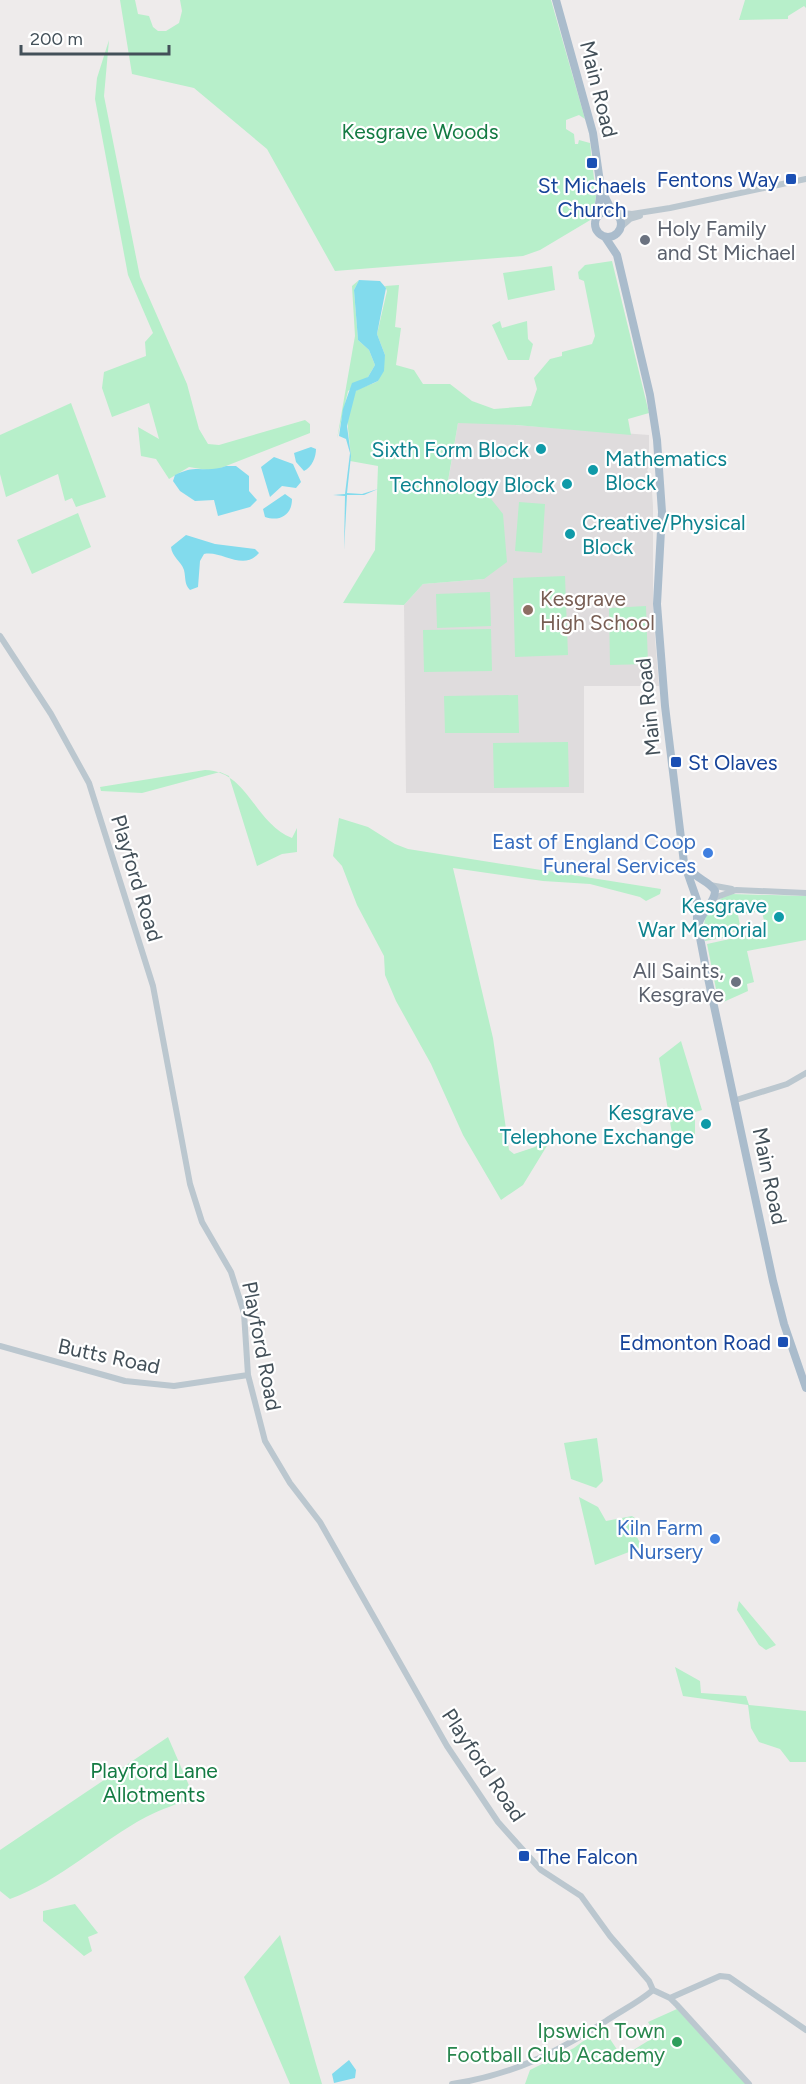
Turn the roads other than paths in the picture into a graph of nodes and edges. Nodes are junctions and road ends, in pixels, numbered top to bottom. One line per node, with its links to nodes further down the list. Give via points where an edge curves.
1 (556, 0): 3 (main road, Main Road, via 592,133)
2 (806, 179): 5 (street)
3 (601, 189): 4 (main road, Main Road); 6 (main road, Main Road)
4 (613, 212): 5 (street); 6 (main road); 7 (main road, via 620,218)
5 (640, 214): 7 (street)
6 (596, 218): 8 (main road, via 597,231)
7 (620, 228): 8 (main road, via 615,235); 9 (main road, Main Road)
8 (605, 237): 9 (main road, Main Road)
9 (617, 255): 11 (main road, Main Road, via 650,395 659,452 662,512 657,620)
10 (0, 636): 21 (street, Playford Road, via 51,714 89,783 153,986 190,1184 202,1222 231,1272 244,1313)
11 (681, 835): 12 (main road, Main Road, via 689,868); 15 (main road, Main Road, via 684,863)
12 (708, 884): 13 (street); 15 (main road, via 698,887); 16 (main road, via 715,891)
13 (736, 890): 14 (street); 16 (street)
14 (806, 893)
15 (696, 896): 16 (main road, via 702,903); 17 (main road, Main Road)
16 (712, 900): 17 (main road, via 701,918)
17 (699, 933): 19 (main road, Main Road)
18 (806, 1073): 19 (street, via 787,1084)
19 (736, 1100): 22 (main road, Main Road, via 780,1308)
20 (0, 1346): 21 (street, Butts Road, via 125,1381 174,1386)
21 (248, 1375): 23 (street, Playford Road, via 265,1441 320,1522 447,1746 498,1822 541,1870 581,1896)
22 (806, 1388)
23 (653, 1990): 24 (street); 26 (street, via 574,2042 530,2065)
24 (670, 1998): 25 (street, via 720,1976 729,1977); 27 (street)
25 (806, 2030)
26 (452, 2084)
27 (749, 2084)

